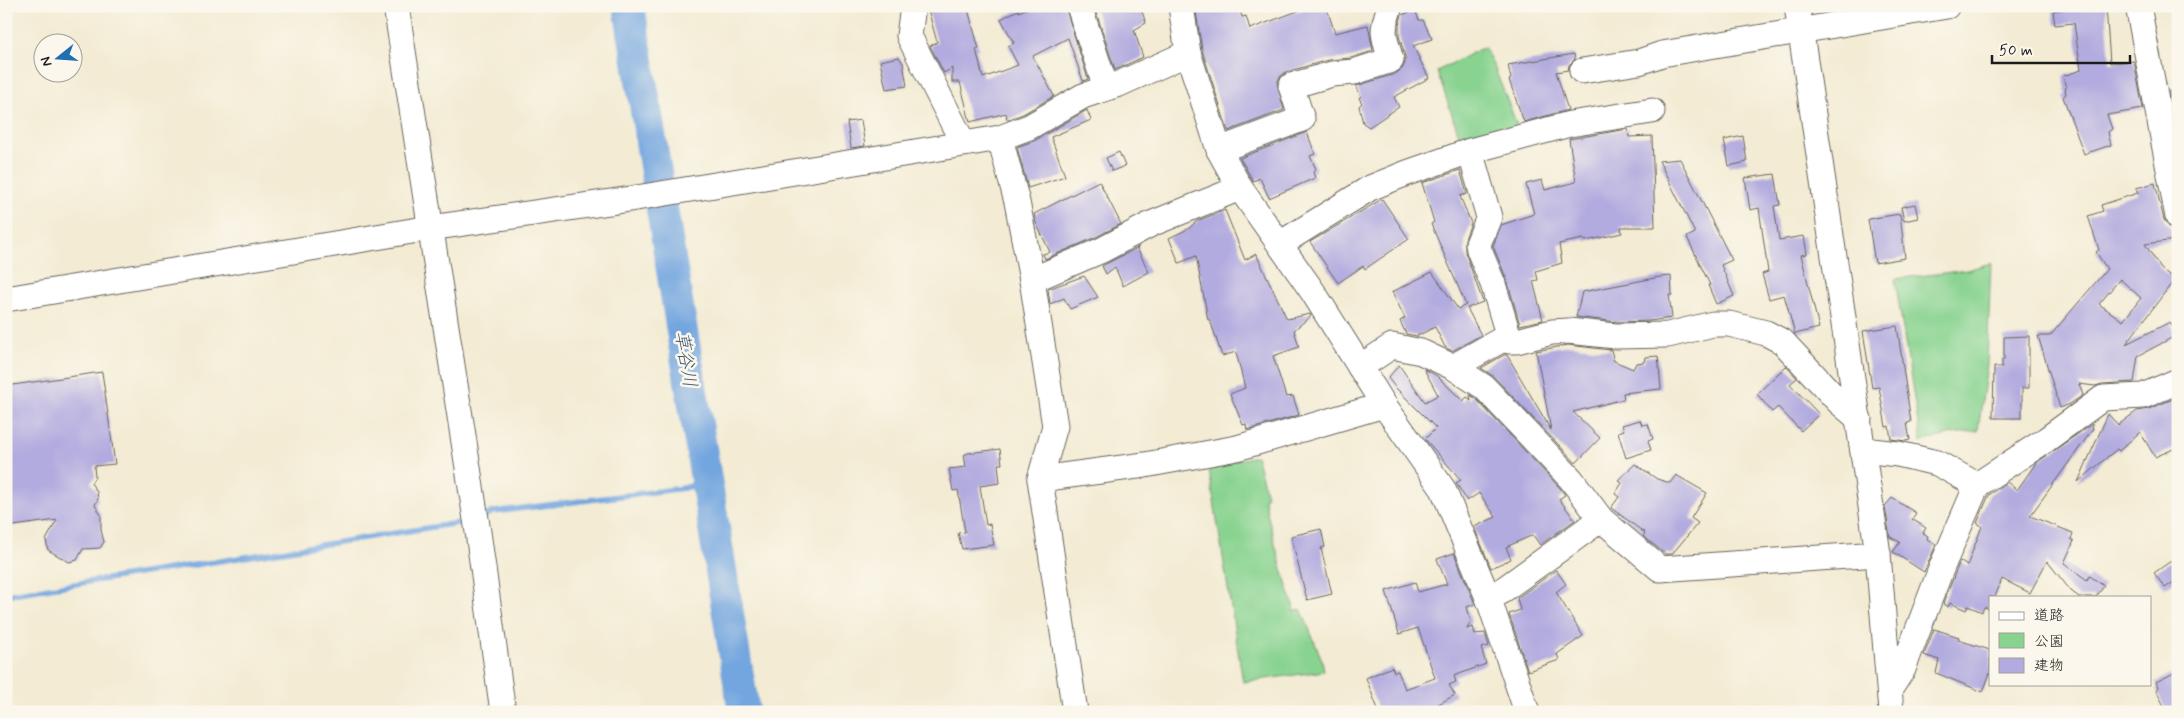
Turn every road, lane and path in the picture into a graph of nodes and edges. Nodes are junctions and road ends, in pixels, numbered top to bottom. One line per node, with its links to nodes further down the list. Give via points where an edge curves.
1 (396, 6): 20 (street)
2 (913, 6): 15 (street, via 909,36)
3 (1079, 6): 12 (street)
4 (1390, 6): 16 (street, via 1383,32 1391,60 1291,86 1302,119)
5 (1797, 6): 9 (street)
6 (1947, 6): 9 (street)
7 (2138, 6): 19 (street)
8 (1187, 9): 10 (street)
9 (1801, 31): 11 (street); 29 (street)
10 (1188, 53): 12 (street); 16 (street)
11 (1582, 70)
12 (1106, 88): 14 (street, via 1083,96 1030,127)
13 (1652, 111): 17 (street, via 1581,122)
14 (1000, 138): 15 (street); 22 (street, via 1017,202)
15 (963, 143): 20 (street, via 624,200)
16 (1219, 150): 18 (street)
17 (1470, 150): 21 (street, via 1370,188); 24 (street, via 1489,217 1478,244 1479,250)
18 (1240, 188): 21 (street); 22 (street, via 1151,224 1102,250)
19 (2178, 217)
20 (430, 228): 23 (street); 37 (street)
21 (1280, 244): 25 (street)
22 (1032, 280): 31 (street, via 1055,426)
23 (6, 299)
24 (1510, 341): 26 (street, via 1501,340); 29 (street, via 1552,332 1616,336 1668,334 1713,324 1745,326 1784,342)
25 (1360, 367): 26 (street, via 1392,346 1421,352); 28 (street)
26 (1453, 367): 33 (street, via 1484,387 1571,479)
27 (2178, 381): 32 (street, via 2143,396 2103,398)
28 (1384, 405): 31 (street, via 1237,448); 35 (street, via 1443,489)
29 (1859, 419): 30 (street)
30 (1863, 450): 32 (street, via 1937,463); 34 (street)
31 (1040, 479): 38 (street)
32 (1977, 485): 36 (street)
33 (1601, 519): 34 (street, via 1660,569); 35 (street)
34 (1878, 554): 36 (street)
35 (1488, 600): 39 (street)
36 (1890, 700)
37 (503, 712)
38 (1075, 712)
39 (1527, 712)

